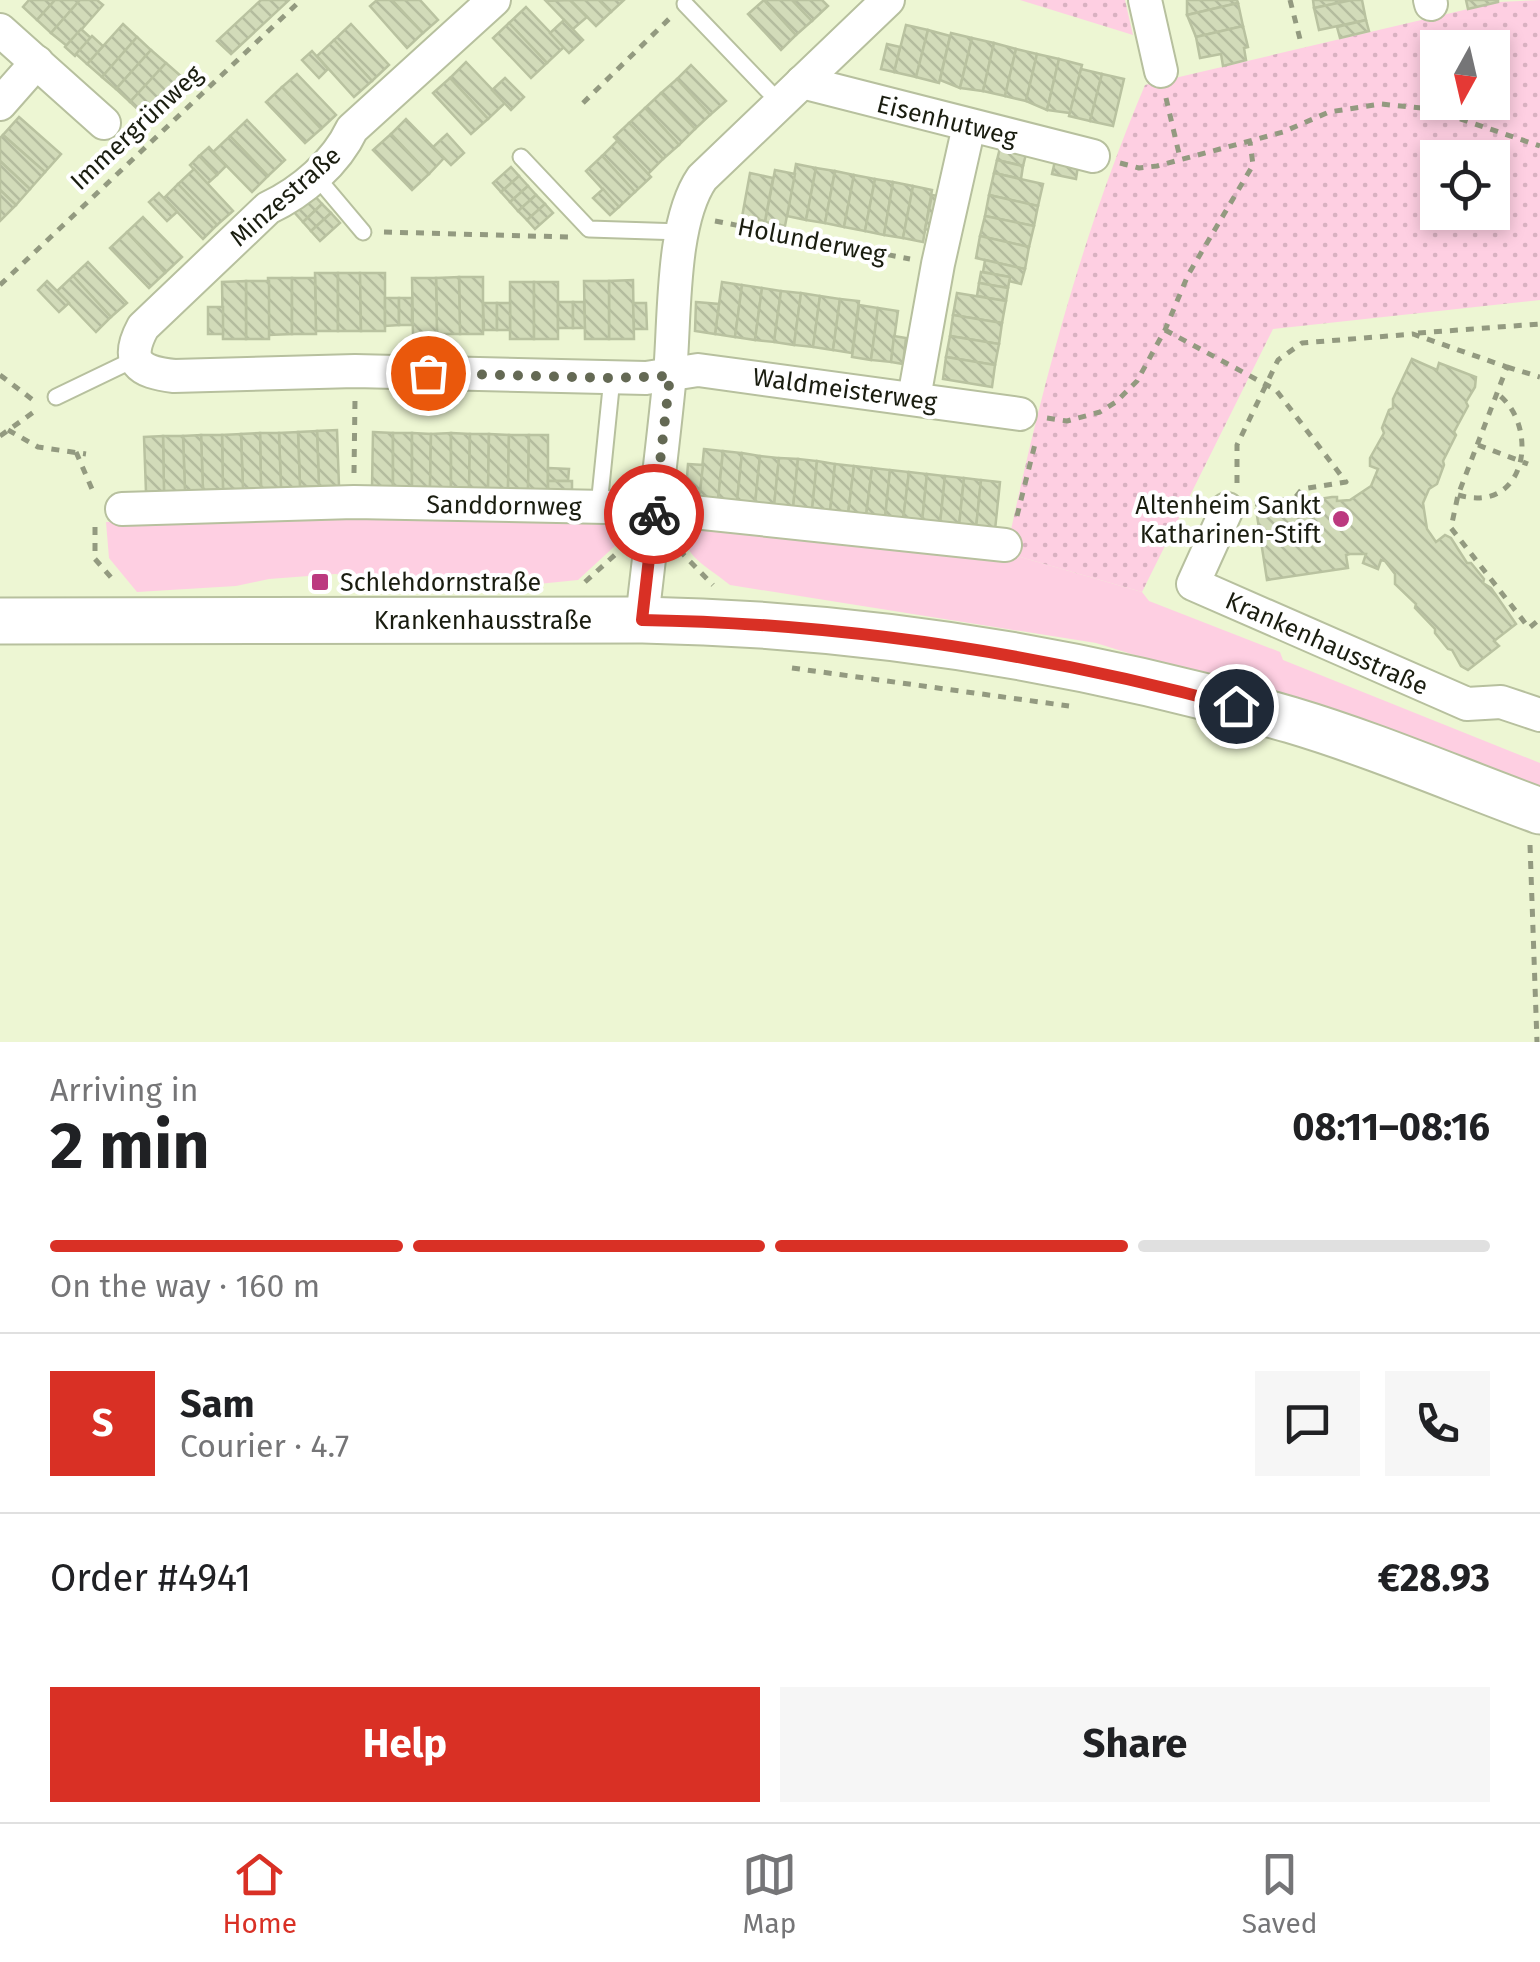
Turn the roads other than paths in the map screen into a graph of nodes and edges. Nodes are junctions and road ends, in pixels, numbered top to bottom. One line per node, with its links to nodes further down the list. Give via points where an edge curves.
1 (494, 0): 14 (street, Minzestraße, via 352,129 342,150)
2 (888, 0): 8 (street)
3 (1145, 0): 7 (street)
4 (685, 4): 8 (lane)
5 (0, 30): 6 (street)
6 (36, 62): 9 (street); 10 (street)
7 (1161, 70)
8 (790, 92): 11 (street, Eisenhutweg); 15 (street, via 702,178)
9 (0, 104)
10 (104, 122)
11 (968, 126): 12 (street, Eisenhutweg); 21 (street)
12 (1093, 156)
13 (521, 157): 15 (lane, via 590,229)
14 (314, 176): 16 (lane); 17 (street, Minzestraße, via 268,208 143,326)
15 (684, 224): 18 (street)
16 (363, 232)
17 (135, 359): 19 (street, via 145,370 174,376 355,371); 20 (lane)
18 (670, 376): 19 (street); 21 (street, Waldmeisterweg, via 698,370); 24 (street)
19 (612, 378): 23 (lane)
20 (56, 397)
21 (914, 398): 22 (street, Waldmeisterweg)
22 (1031, 416)
23 (600, 496)
24 (643, 508): 26 (street, Sanddornweg, via 354,502); 27 (street, Sanddornweg); 28 (street)
25 (1227, 509): 30 (street, Krankenhausstraße, via 1193,584 1466,704 1501,702)
26 (104, 514)
27 (1005, 545)
28 (642, 620): 29 (street, Krankenhausstraße); 31 (street, Krankenhausstraße, via 740,621 884,636 1063,664 1294,721)
29 (0, 621)
30 (1540, 714)
31 (1535, 826)

